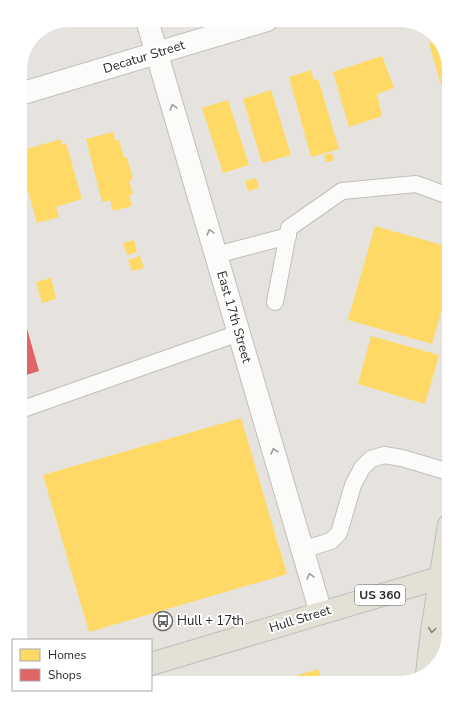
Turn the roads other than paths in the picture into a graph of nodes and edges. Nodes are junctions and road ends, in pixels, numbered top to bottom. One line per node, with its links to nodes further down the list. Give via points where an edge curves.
1 (149, 27): 3 (street, East 17th Street)
2 (244, 27): 3 (street, Decatur Street)
3 (157, 53): 4 (street, Decatur Street); 7 (street, East 17th Street, one-way to 3)
4 (27, 92)
5 (442, 193): 6 (lane, via 416,184 342,191 289,228)
6 (288, 236): 7 (lane); 8 (lane)
7 (216, 255): 9 (street, East 17th Street)
8 (275, 302)
9 (239, 333): 10 (lane); 12 (street, East 17th Street, one-way to 9)
10 (27, 408)
11 (442, 470): 12 (lane, via 384,455 371,459 362,468 353,485 339,533 331,541)
12 (302, 550): 15 (street, East 17th Street, one-way to 12)
13 (442, 577): 15 (main road, Hull Street / US 360)
14 (442, 593): 17 (main road, one-way to 17)
15 (321, 613): 16 (main road, Hull Street / US 360)
16 (152, 664)
17 (430, 664)

